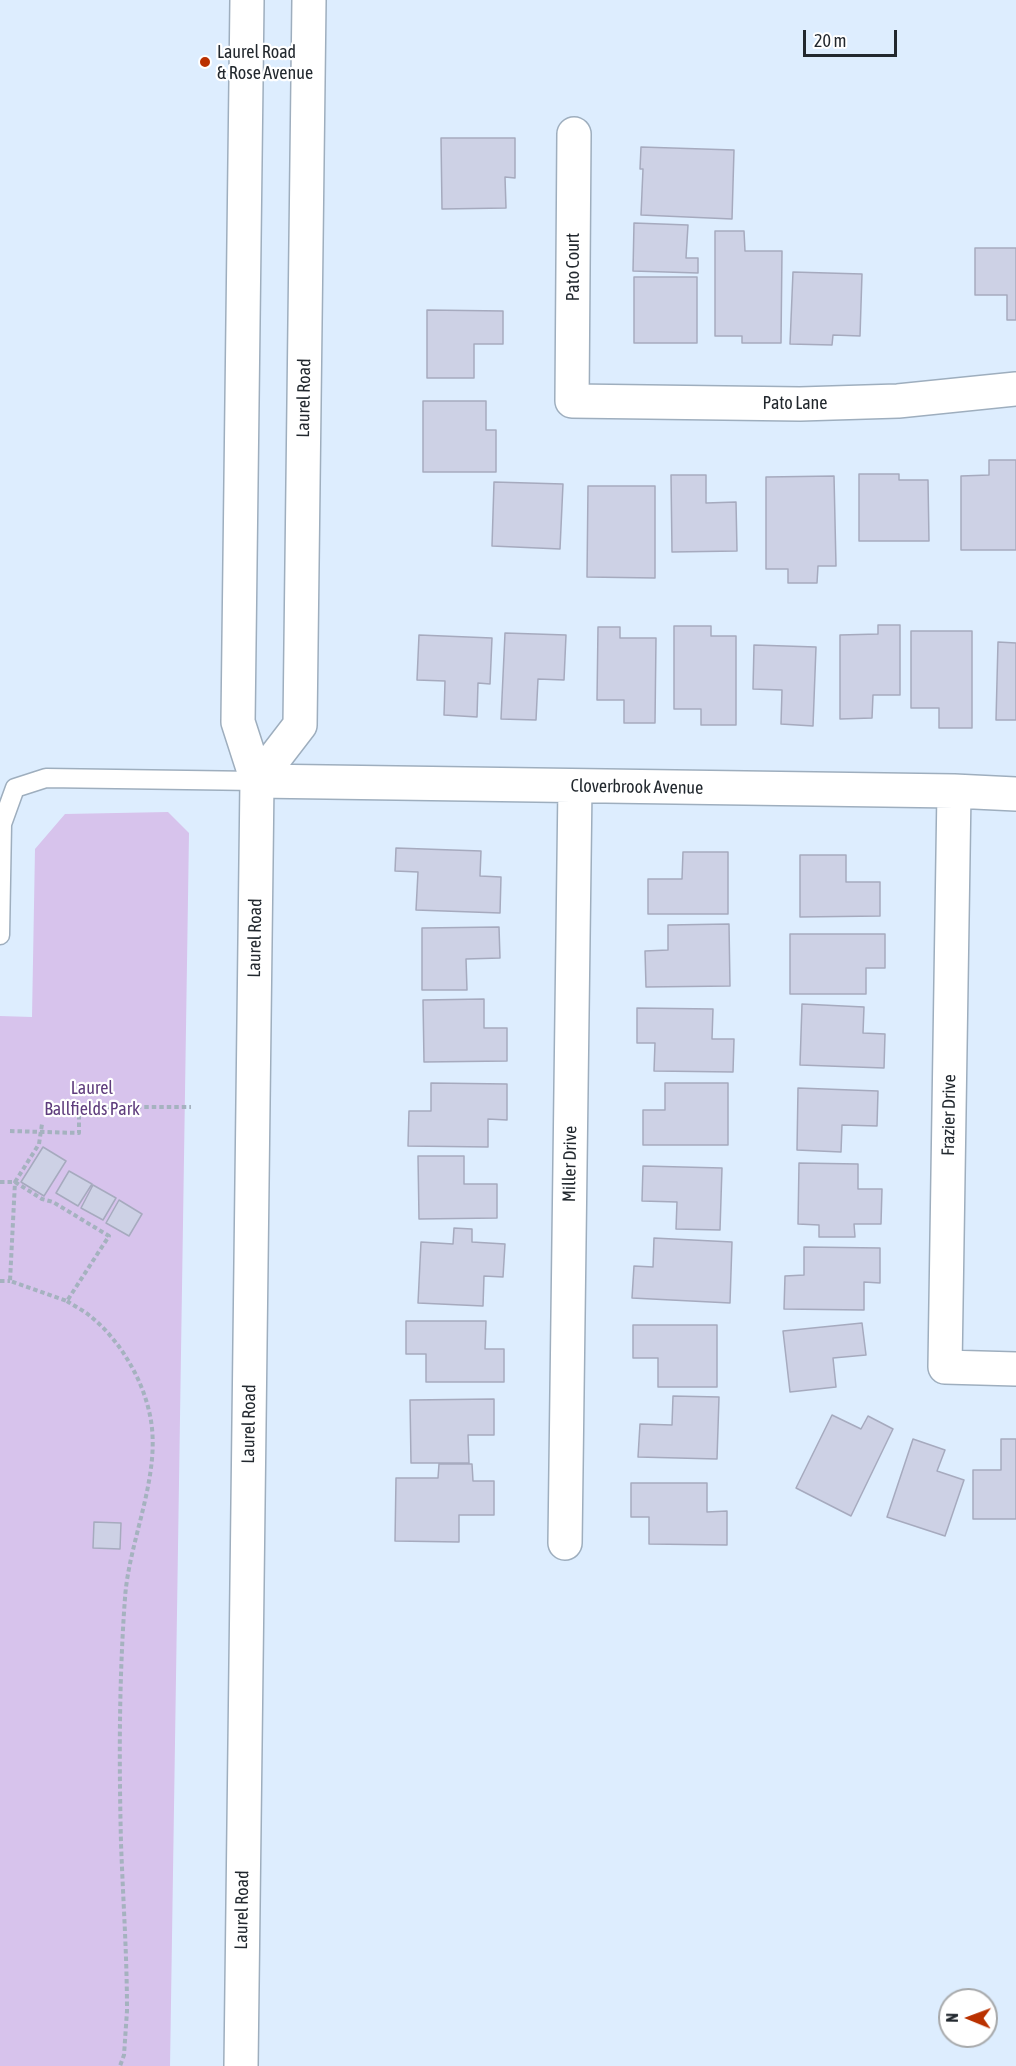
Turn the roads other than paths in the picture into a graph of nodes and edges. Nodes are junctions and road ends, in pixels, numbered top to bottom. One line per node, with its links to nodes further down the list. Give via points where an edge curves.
1 (247, 0): 6 (street, Laurel Road, via 238,722)
2 (309, 0): 6 (street, Laurel Road, via 300,725)
3 (574, 134): 5 (street, Pato Court)
4 (1016, 389): 5 (street, Pato Lane, via 898,401 831,403)
5 (572, 401)
6 (257, 781): 7 (street, Cloverbrook Avenue); 10 (lane, via 46,778 15,788 2,824); 13 (street, Laurel Road)
7 (575, 786): 8 (street, Cloverbrook Avenue); 12 (street, Miller Drive)
8 (954, 791): 9 (street, Cloverbrook Avenue); 11 (street, Frazier Drive, via 945,1367)
9 (1016, 794)
10 (0, 934)
11 (1016, 1369)
12 (565, 1543)
13 (241, 2066)

